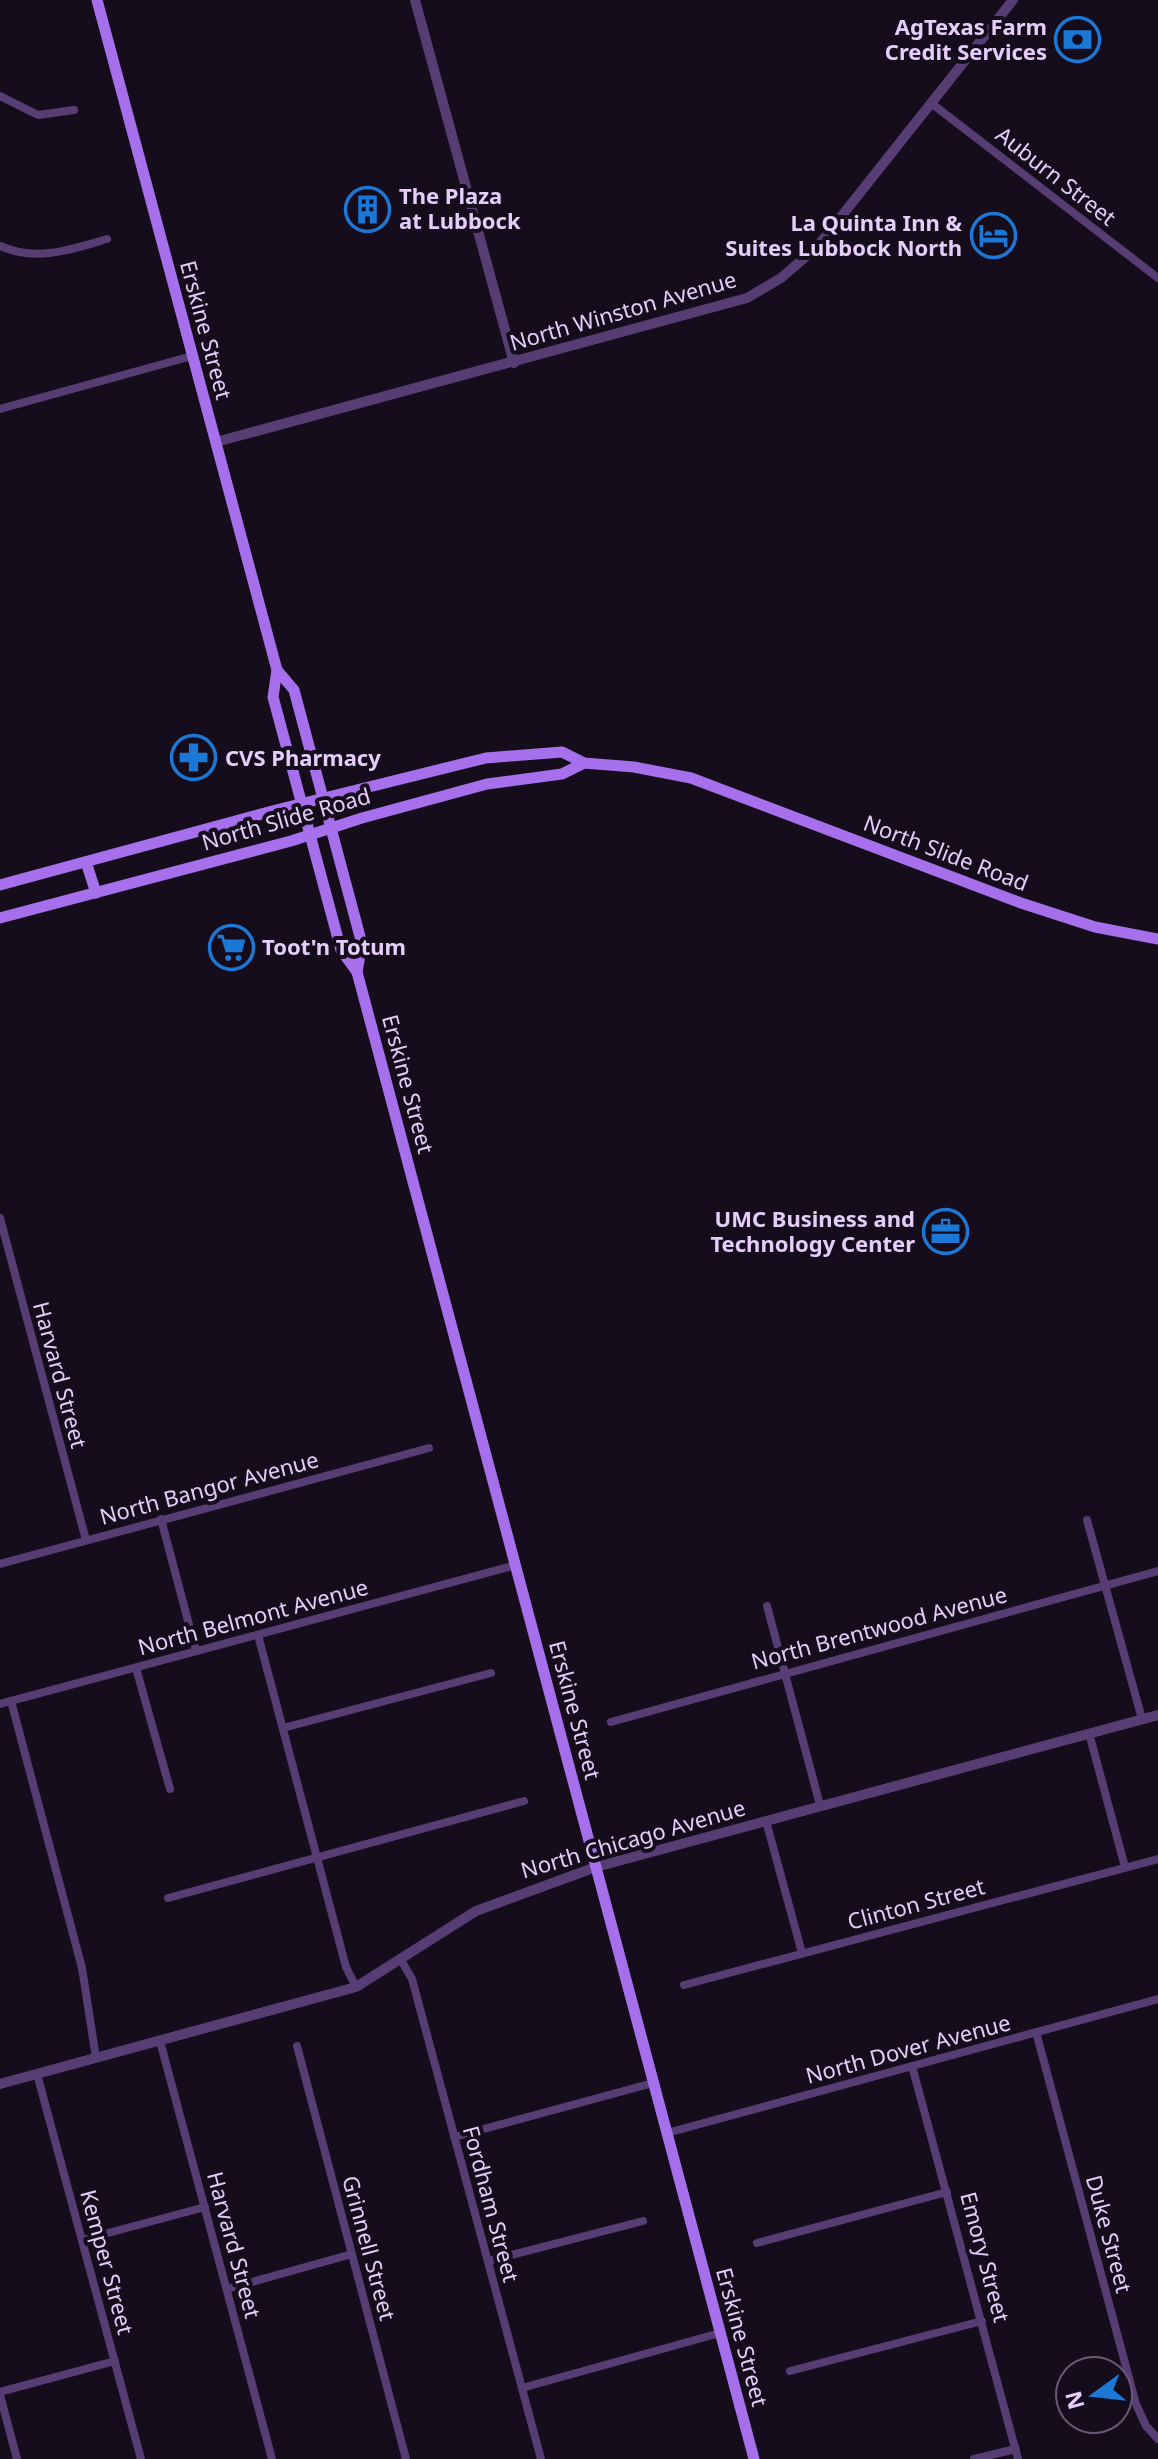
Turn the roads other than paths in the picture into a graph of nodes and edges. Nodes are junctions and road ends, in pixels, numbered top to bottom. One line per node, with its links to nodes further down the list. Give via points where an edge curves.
1 (97, 0): 10 (main road, Erskine Street)
2 (415, 0): 11 (street)
3 (1013, 0): 5 (street, North Winston Avenue)
4 (0, 96): 6 (street, via 38,115)
5 (931, 103): 9 (street, Auburn Street); 11 (street, North Winston Avenue, via 817,247 781,278 747,298)
6 (74, 110)
7 (107, 239): 8 (street, via 38,255)
8 (0, 246)
9 (1158, 278)
10 (192, 356): 12 (street); 13 (main road, Erskine Street)
11 (514, 363): 13 (street, North Winston Avenue)
12 (0, 409)
13 (216, 442): 14 (main road, Erskine Street)
14 (277, 670): 16 (main road, Erskine Street, via 294,690); 17 (main road, Erskine Street, via 273,697)
15 (584, 763): 16 (main road, North Slide Road, via 562,752 495,757); 18 (main road, North Slide Road, via 562,774 487,784); 24 (main road, North Slide Road, via 691,778 1021,903 1095,927)
16 (323, 799): 17 (main road, North Slide Road); 18 (main road, Erskine Street)
17 (302, 804): 19 (main road, Erskine Street); 20 (main road, North Slide Road)
18 (331, 828): 19 (main road, North Slide Road); 25 (main road, Erskine Street, via 362,944)
19 (310, 834): 22 (main road, North Slide Road); 25 (main road, Erskine Street, via 341,950)
20 (86, 862): 21 (main road, North Slide Road); 22 (main road)
21 (0, 885)
22 (96, 893): 23 (main road, North Slide Road)
23 (0, 918)
24 (1158, 939)
25 (357, 972): 32 (main road, Erskine Street)
26 (0, 1218): 30 (street, Harvard Street)
27 (429, 1448): 28 (street, North Bangor Avenue)
28 (161, 1519): 30 (street, North Bangor Avenue); 37 (street)
29 (1087, 1520): 34 (street)
30 (86, 1540): 31 (street, North Bangor Avenue)
31 (0, 1564)
32 (516, 1565): 36 (street, North Belmont Avenue); 54 (main road, Erskine Street)
33 (1158, 1571): 34 (street, North Brentwood Avenue)
34 (1106, 1585): 40 (street, North Brentwood Avenue); 44 (street)
35 (767, 1606): 40 (street)
36 (258, 1635): 37 (street, North Belmont Avenue); 46 (street)
37 (196, 1651): 38 (street, North Belmont Avenue)
38 (136, 1668): 41 (street, North Belmont Avenue); 48 (street)
39 (491, 1673): 46 (street)
40 (785, 1673): 45 (street, North Brentwood Avenue); 50 (street)
41 (11, 1701): 42 (street, North Belmont Avenue); 65 (street, via 82,1968)
42 (0, 1704)
43 (1158, 1715): 44 (street, North Chicago Avenue)
44 (1142, 1719): 47 (street, North Chicago Avenue)
45 (611, 1722)
46 (283, 1728): 52 (street)
47 (1089, 1733): 50 (street, North Chicago Avenue); 55 (street)
48 (170, 1789)
49 (524, 1801): 52 (street)
50 (820, 1805): 51 (street, North Chicago Avenue)
51 (766, 1821): 54 (street, North Chicago Avenue); 57 (street)
52 (318, 1858): 56 (street); 60 (street)
53 (1158, 1859): 55 (street, Clinton Street)
54 (596, 1867): 58 (street, North Chicago Avenue, via 476,1911); 68 (main road, Erskine Street)
55 (1125, 1867): 57 (street, Clinton Street)
56 (168, 1898)
57 (802, 1953): 59 (street, Clinton Street)
58 (401, 1960): 60 (street, North Chicago Avenue); 71 (street, Fordham Street, via 412,1979)
59 (684, 1985)
60 (356, 1987): 63 (street, North Chicago Avenue)
61 (1158, 1999): 62 (street, North Dover Avenue)
62 (1036, 2032): 66 (street, North Dover Avenue); 86 (street, Duke Street, via 1136,2404)
63 (160, 2041): 65 (street, North Chicago Avenue); 73 (street, Harvard Street)
64 (297, 2046): 77 (street, Grinnell Street)
65 (96, 2058): 67 (street, North Chicago Avenue)
66 (912, 2066): 70 (street, North Dover Avenue); 72 (street, Emory Street)
67 (37, 2074): 69 (street, North Chicago Avenue); 75 (street, Kemper Street)
68 (653, 2083): 70 (main road, Erskine Street); 71 (street)
69 (0, 2084)
70 (667, 2133): 81 (main road, Erskine Street)
71 (454, 2137): 78 (street, Fordham Street)
72 (947, 2192): 76 (street); 80 (street, Emory Street)
73 (205, 2207): 75 (street); 79 (street, Harvard Street)
74 (643, 2221): 78 (street)
75 (82, 2240): 82 (street, Kemper Street)
76 (757, 2243)
77 (352, 2254): 79 (street); 91 (street, Grinnell Street)
78 (488, 2261): 84 (street, Fordham Street)
79 (227, 2289): 90 (street, Harvard Street)
80 (982, 2321): 83 (street); 87 (street, Emory Street)
81 (720, 2333): 84 (street); 93 (main road, Erskine Street)
82 (115, 2361): 85 (street); 89 (street, Kemper Street)
83 (790, 2371)
84 (522, 2388): 92 (street, Fordham Street)
85 (0, 2394): 88 (street)
86 (1158, 2439)
87 (1016, 2449): 94 (street); 95 (street, Emory Street)
88 (17, 2459)
89 (141, 2459)
90 (272, 2459)
91 (406, 2459)
92 (541, 2459)
93 (754, 2459)
94 (974, 2459)
95 (1018, 2459)

